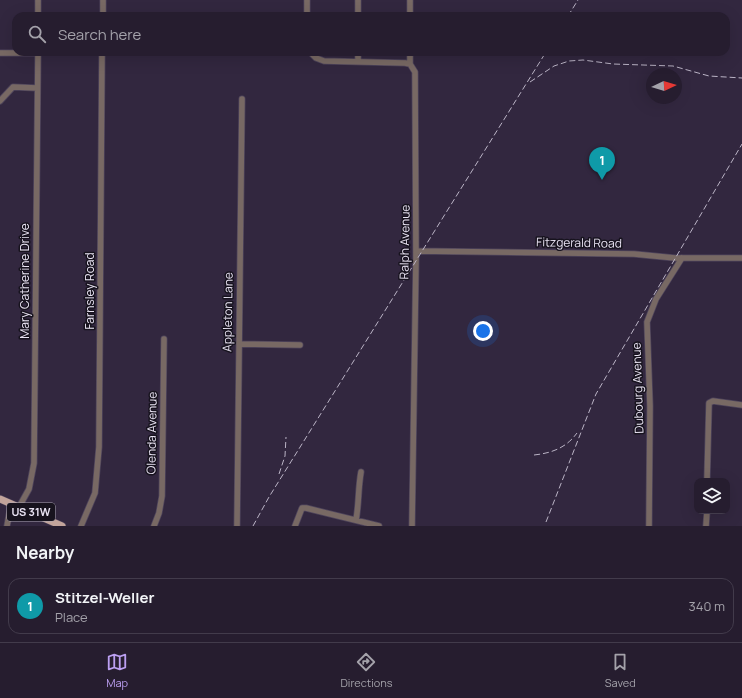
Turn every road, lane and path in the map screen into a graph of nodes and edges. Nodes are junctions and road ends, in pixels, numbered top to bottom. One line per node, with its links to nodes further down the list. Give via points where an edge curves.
1 (38, 0): 6 (street)
2 (103, 0): 7 (street)
3 (307, 0): 8 (street)
4 (358, 0): 9 (street)
5 (410, 0): 10 (street)
6 (38, 12)
7 (103, 12)
8 (307, 12)
9 (358, 12)
10 (410, 12)
11 (0, 53): 12 (street)
12 (12, 53)
13 (38, 56): 20 (street, Mary Catherine Drive)
14 (102, 56): 39 (street, Farnsley Road, via 100,428 96,487 92,504)
15 (314, 56): 18 (street, via 321,61)
16 (358, 56): 18 (street)
17 (410, 56): 19 (street, Ralph Avenue)
18 (358, 62): 19 (street)
19 (410, 64): 23 (street, Ralph Avenue, via 416,78)
20 (37, 88): 22 (street, via 12,87); 34 (street, Mary Catherine Drive, via 34,463 29,489)
21 (242, 99): 27 (street, Appleton Lane)
22 (0, 101)
23 (416, 251): 24 (street, Fitzgerald Road, via 634,254); 44 (street, Ralph Avenue)
24 (682, 258): 25 (street, Fitzgerald Road); 45 (street, Dubourg Avenue, via 656,299 648,322)
25 (742, 258)
26 (164, 339): 40 (street, Olenda Avenue, via 162,496)
27 (239, 344): 28 (street); 41 (street, Appleton Lane)
28 (300, 345)
29 (742, 406): 31 (street, via 713,401 708,403)
30 (361, 472): 36 (street, via 358,488 360,501)
31 (707, 478)
32 (0, 499): 33 (main road, US 31W)
33 (11, 504): 34 (main road, US 31W); 38 (street)
34 (19, 507): 37 (main road, US 31W)
35 (707, 514): 46 (street)
36 (356, 520): 42 (street, via 303,508 299,512); 43 (street)
37 (58, 525)
38 (7, 526)
39 (81, 526)
40 (154, 526)
41 (237, 526)
42 (295, 526)
43 (378, 526)
44 (412, 526)
45 (649, 526)
46 (706, 526)

